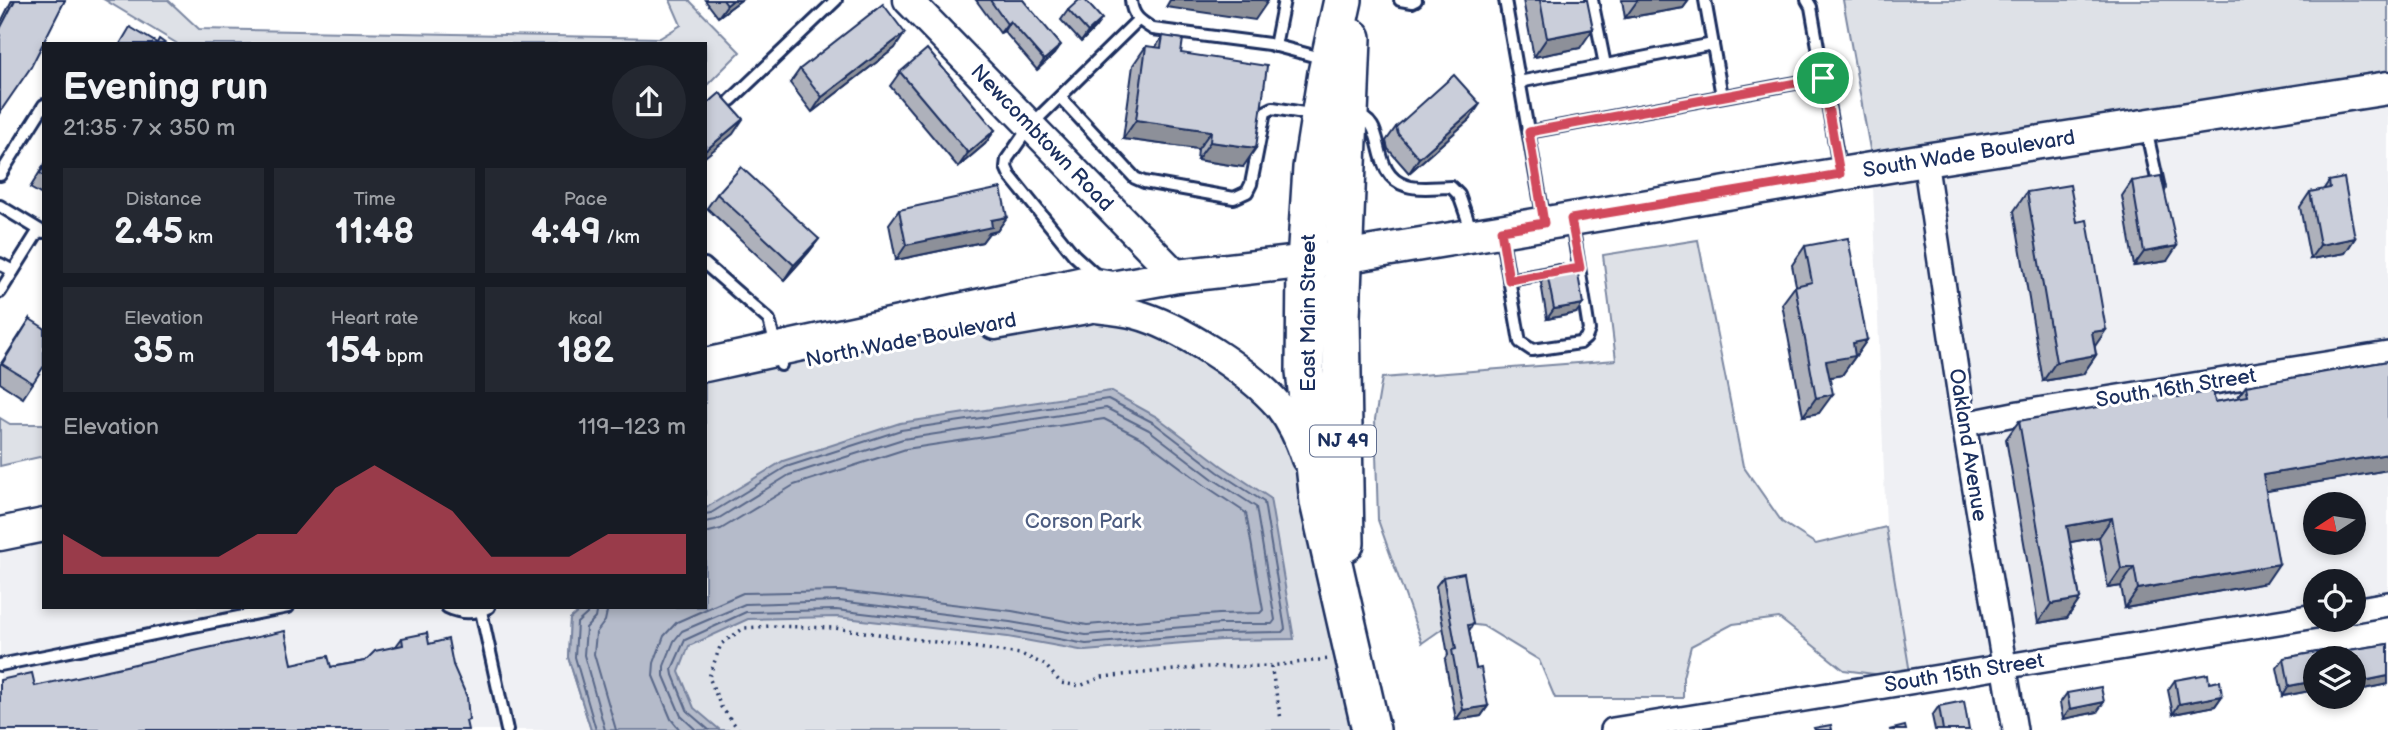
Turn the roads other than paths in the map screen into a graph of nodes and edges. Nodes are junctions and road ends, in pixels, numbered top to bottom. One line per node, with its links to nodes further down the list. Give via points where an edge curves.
1 (836, 0): 23 (lane)
2 (908, 0): 26 (street, Newcombtown Road)
3 (1131, 0): 13 (lane)
4 (1284, 0): 15 (lane)
5 (1343, 0): 16 (highway, East Main Street / NJ 49)
6 (1351, 0): 25 (highway, East Main Street / NJ 49)
7 (1399, 0): 8 (lane)
8 (1416, 0)
9 (1505, 0): 19 (lane)
10 (1592, 0): 17 (lane)
11 (1705, 0): 14 (lane)
12 (1807, 0): 18 (lane)
13 (1138, 20): 15 (lane, via 1153,29); 22 (lane)
14 (1713, 44): 17 (lane); 21 (lane)
15 (1275, 46): 16 (lane)
16 (1330, 60): 25 (highway, East Main Street / NJ 49)
17 (1605, 65): 19 (lane)
18 (1823, 78): 21 (lane); 30 (lane)
19 (1519, 82): 28 (lane)
20 (2388, 88): 27 (main road, South Wade Boulevard)
21 (1722, 96): 28 (lane)
22 (1060, 97): 25 (lane, via 1135,178 1234,198 1247,192 1251,184 1265,112 1273,108); 26 (lane)
23 (731, 100)
24 (42, 108): 31 (lane)
25 (1335, 115): 36 (lane, via 1370,122 1378,152 1399,183 1410,188 1451,187); 37 (highway, East Main Street / NJ 49); 38 (highway, East Main Street / NJ 49, via 1311,168)
26 (1030, 126): 43 (street, Newcombtown Road); 45 (lane, via 1007,159 1010,176 1074,256)
27 (2146, 126): 29 (main road, South Wade Boulevard); 32 (lane)
28 (1529, 132): 34 (lane)
29 (1925, 160): 30 (main road, South Wade Boulevard); 52 (street, Oakland Avenue)
30 (1840, 174): 34 (main road, South Wade Boulevard)
31 (0, 176)
32 (2161, 198)
33 (0, 206): 35 (lane)
34 (1558, 221): 36 (main road, South Wade Boulevard); 41 (lane)
35 (42, 231): 42 (lane)
36 (1487, 233): 37 (main road, South Wade Boulevard); 44 (lane)
37 (1343, 257): 38 (main road, North Wade Boulevard); 64 (highway, East Main Street / NJ 49, via 1342,426)
38 (1306, 262): 43 (main road, North Wade Boulevard); 53 (highway, East Main Street / NJ 49, via 1305,371)
39 (0, 264): 42 (lane)
40 (707, 266): 49 (lane, via 769,320)
41 (1580, 268): 44 (lane); 44 (lane, via 1589,319 1589,330 1580,344 1532,350 1520,342)
42 (13, 271): 46 (lane)
43 (1178, 276): 45 (main road, North Wade Boulevard)
44 (1509, 280)
45 (1112, 288): 47 (main road, North Wade Boulevard); 49 (main road, North Wade Boulevard, via 1083,283)
46 (0, 292)
47 (1087, 307): 49 (main road, North Wade Boulevard); 53 (street, via 1160,323 1246,375 1279,405 1295,428)
48 (2388, 354): 52 (street, South 16th Street)
49 (779, 357): 50 (main road, North Wade Boulevard); 51 (main road, North Wade Boulevard)
50 (707, 365)
51 (707, 381)
52 (1964, 424): 66 (street, Oakland Avenue)
53 (1319, 502): 64 (highway, East Main Street / NJ 49)
54 (42, 506): 55 (main road)
55 (0, 515)
56 (42, 525): 57 (main road)
57 (0, 534)
58 (2388, 604): 59 (street)
59 (2366, 608)
60 (278, 609): 65 (lane)
61 (453, 609): 62 (lane, via 466,613)
62 (485, 609): 67 (lane)
63 (2303, 618): 66 (street, South 15th Street)
64 (1351, 641): 68 (highway, East Main Street / NJ 49)
65 (0, 665)
66 (2004, 666): 69 (street, South 15th Street); 70 (street, Oakland Avenue)
67 (507, 730)
68 (1371, 730)
69 (1614, 730)
70 (2015, 730)

